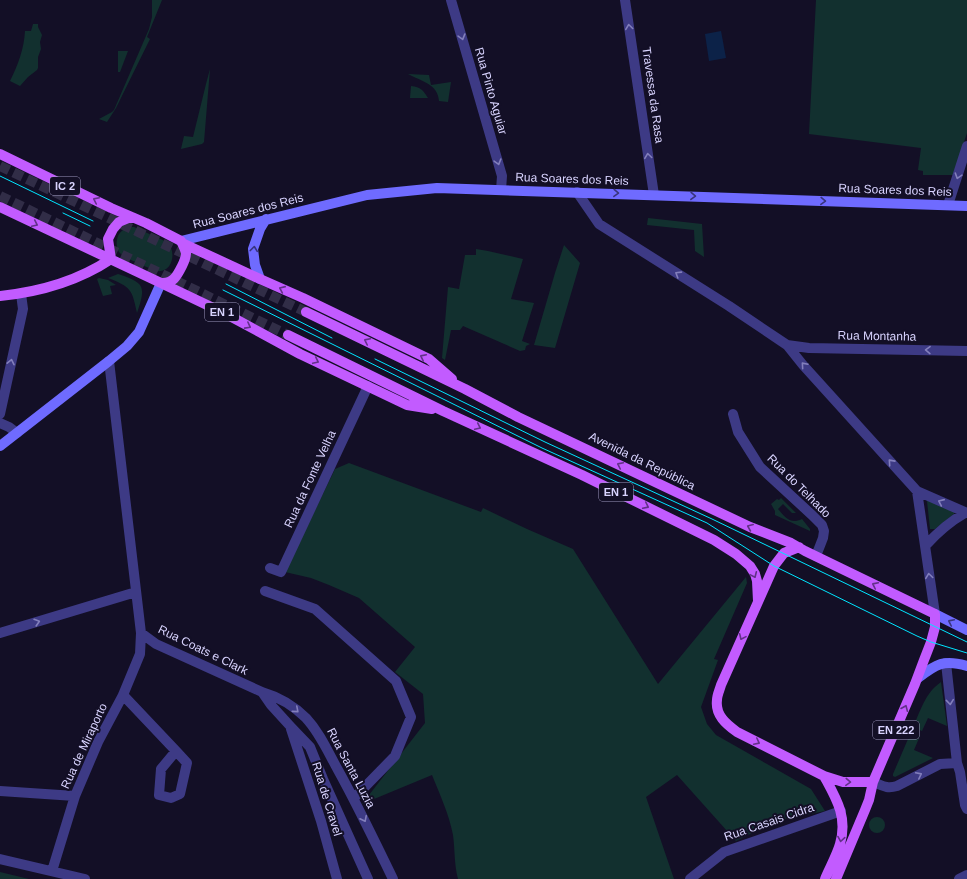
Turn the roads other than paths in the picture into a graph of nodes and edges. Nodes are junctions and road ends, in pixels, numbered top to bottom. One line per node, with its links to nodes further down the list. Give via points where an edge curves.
1 (451, 0): 5 (street, Rua Pinto Aguiar, one-way to 5, via 502,176)
2 (625, 0): 7 (street, Travessa da Rasa, one-way to 2)
3 (967, 146): 8 (street, one-way to 8)
4 (0, 154): 11 (main road, IC 2, one-way to 4)
5 (501, 190): 6 (main road, Rua Soares dos Reis); 12 (main road, Rua Soares dos Reis, via 437,188 367,195)
6 (577, 192): 7 (main road, Rua Soares dos Reis, one-way to 7); 21 (street, one-way to 6, via 599,224)
7 (654, 194): 8 (main road, Rua Soares dos Reis, one-way to 8)
8 (948, 205): 9 (main road, Rua Soares dos Reis)
9 (967, 206)
10 (0, 207): 14 (main road, one-way to 14)
11 (131, 217): 13 (main road, EN 1); 14 (main road, via 119,222 110,234 108,239)
12 (266, 219): 13 (main road, Rua Soares dos Reis); 15 (main road, one-way to 12, via 253,249)
13 (182, 242): 15 (main road, EN 1); 16 (main road, via 186,252 177,276)
14 (111, 259): 16 (main road, EN 1); 17 (main road, via 84,274 51,287)
15 (260, 279): 25 (main road, EN 1, one-way to 15, via 429,360)
16 (162, 283): 23 (main road, via 139,332); 24 (main road, EN 1, one-way to 24)
17 (21, 294): 18 (main road); 27 (street, one-way to 17, via 23,309)
18 (0, 296)
19 (306, 312): 25 (main road, Avenida da República / EN 1, one-way to 19)
20 (288, 336): 26 (main road, EN 1)
21 (787, 345): 22 (street, Rua Montanha, one-way to 21, via 810,348); 32 (street, one-way to 21)
22 (967, 351)
23 (109, 361): 30 (main road); 39 (street, Rua Coats e Clark)
24 (368, 386): 26 (main road, EN 1, via 407,405); 37 (street, Rua da Fonte Velha, via 281,572)
25 (465, 389): 35 (main road, Avenida da República / EN 1, one-way to 25, via 750,527)
26 (443, 411): 40 (main road, EN 1, one-way to 40, via 582,475 725,546 750,566 757,581)
27 (0, 414)
28 (733, 414): 36 (street, Rua do Telhado, via 738,432 760,467 822,525 824,538)
29 (0, 423): 30 (street)
30 (17, 433): 31 (main road)
31 (0, 446)
32 (917, 491): 33 (street, one-way to 32); 34 (street)
33 (966, 513): 34 (street, via 952,520)
34 (925, 546): 41 (street, one-way to 34)
35 (799, 547): 36 (main road, Avenida da República / EN 1); 40 (main road, via 784,554 774,566)
36 (816, 556): 41 (main road, Avenida da República / EN 1, one-way to 36)
37 (270, 568)
38 (265, 591): 57 (street, via 315,609 396,681 411,717 395,756)
39 (136, 592): 43 (street, Rua Coats e Clark); 44 (street, one-way to 39)
40 (758, 602): 53 (main road, one-way to 53, via 721,685 716,701 719,714 736,732)
41 (935, 614): 42 (main road, Avenida da República / EN 1, one-way to 41); 47 (main road, via 936,627)
42 (967, 630)
43 (141, 633): 48 (street, Rua Coats e Clark, via 156,644); 49 (street, Rua de Miraporto, via 140,654)
44 (0, 634)
45 (946, 663): 46 (main road); 47 (main road, via 932,667); 52 (street, one-way to 52)
46 (967, 666)
47 (918, 678): 54 (main road, EN 222, one-way to 47)
48 (262, 692): 50 (street, Rua Coats e Clark); 57 (street, Rua Santa Luzia, one-way to 57, via 290,705 318,732)
49 (123, 695): 51 (street); 56 (street, Rua de Miraporto, via 98,742)
50 (291, 727): 64 (street, Rua de Cravel); 65 (street, Rua Coats e Clark, via 310,747)
51 (176, 751)
52 (957, 763): 54 (street, one-way to 52, via 891,788 940,764); 58 (street)
53 (824, 776): 54 (main road, one-way to 54, via 844,782); 59 (main road)
54 (874, 782): 69 (main road, EN 222)
55 (0, 791): 56 (street)
56 (75, 796): 61 (street, Rua de Miraporto)
57 (354, 798): 66 (street, Rua Santa Luzia, one-way to 66)
58 (967, 809)
59 (841, 811): 67 (street, Rua Casais Cidra, via 724,852); 68 (main road, one-way to 68, via 840,844)
60 (0, 859): 61 (street)
61 (56, 874): 63 (street)
62 (967, 875): 70 (street)
63 (85, 879)
64 (337, 879)
65 (368, 879)
66 (393, 879)
67 (690, 879)
68 (825, 879)
69 (836, 879)
70 (959, 879)

